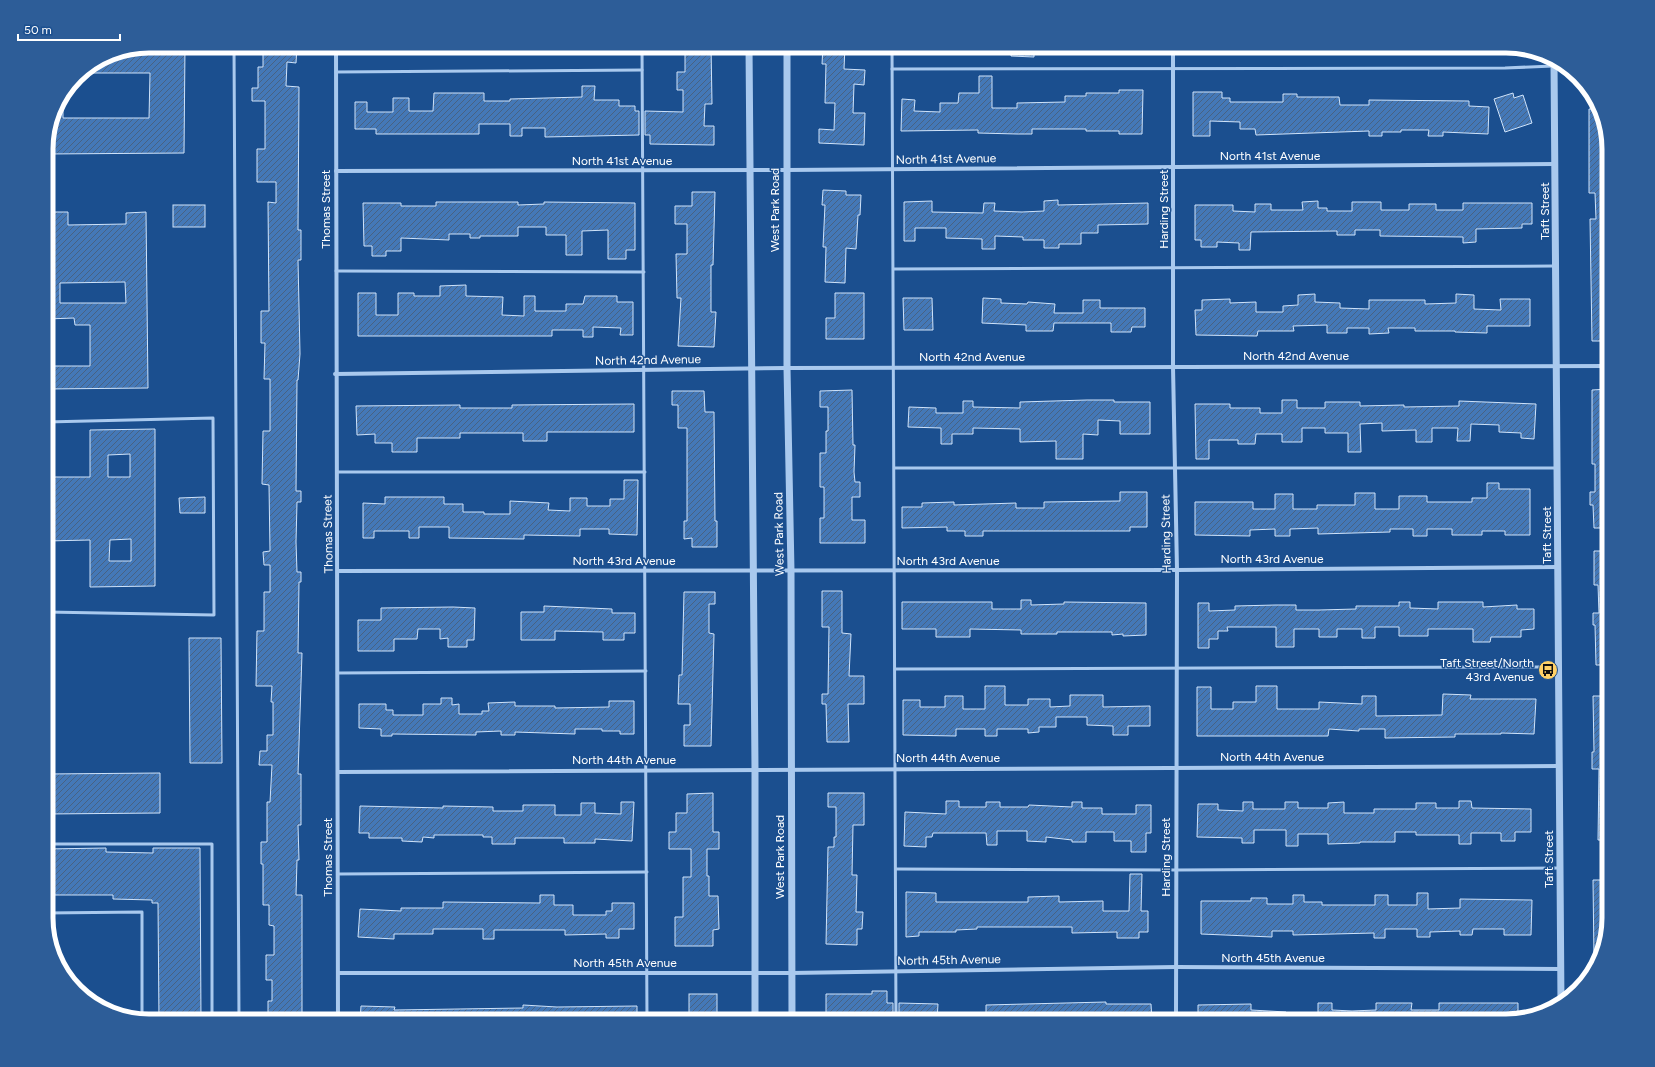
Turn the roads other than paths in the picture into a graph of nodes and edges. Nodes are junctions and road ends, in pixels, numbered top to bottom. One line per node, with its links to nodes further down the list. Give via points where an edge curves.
1 (234, 53): 77 (lane)
2 (336, 53): 13 (street, Thomas Street)
3 (642, 53): 12 (lane)
4 (749, 53): 18 (street, West Park Road)
5 (786, 53): 19 (street, West Park Road)
6 (892, 53): 11 (lane)
7 (1173, 53): 10 (street, Harding Street)
8 (1549, 64): 10 (lane, via 1505,68)
9 (1555, 67): 14 (street, Taft Street)
10 (1173, 68): 11 (lane); 15 (street, Harding Street)
11 (892, 69): 16 (lane)
12 (642, 70): 13 (lane); 17 (lane)
13 (336, 72): 20 (street, Thomas Street)
14 (1555, 164): 15 (street, North 41st Avenue); 21 (street, Taft Street)
15 (1174, 166): 16 (street, North 41st Avenue); 23 (street, Harding Street)
16 (893, 169): 19 (street, North 41st Avenue); 22 (lane)
17 (643, 170): 18 (street, North 41st Avenue); 20 (street, North 41st Avenue); 25 (lane)
18 (750, 170): 19 (street, North 41st Avenue); 30 (street, West Park Road)
19 (786, 170): 31 (street, West Park Road)
20 (336, 171): 24 (street, Thomas Street)
21 (1556, 266): 23 (lane); 26 (street, Taft Street)
22 (894, 269): 23 (lane); 28 (lane)
23 (1173, 269): 29 (street, Harding Street)
24 (336, 271): 25 (lane); 33 (street, Thomas Street)
25 (644, 272): 32 (lane)
26 (1557, 366): 27 (street, North 42nd Avenue); 29 (street, North 42nd Avenue); 36 (street, Taft Street)
27 (1602, 366)
28 (895, 367): 29 (street, North 42nd Avenue); 31 (street, North 42nd Avenue); 35 (lane)
29 (1173, 367): 37 (street, Harding Street)
30 (752, 368): 31 (street, North 42nd Avenue); 32 (street, North 42nd Avenue); 44 (street, West Park Road)
31 (788, 368): 45 (street, West Park Road)
32 (645, 370): 33 (street, North 42nd Avenue); 39 (lane)
33 (336, 374): 38 (street, Thomas Street)
34 (53, 422): 47 (lane, via 213,418 214,615)
35 (895, 468): 37 (lane); 46 (lane)
36 (1558, 468): 37 (lane); 40 (street, Taft Street)
37 (1175, 469): 41 (street, Harding Street)
38 (337, 472): 39 (lane); 42 (street, Thomas Street)
39 (645, 472): 43 (lane)
40 (1558, 567): 41 (street, North 43rd Avenue); 48 (street, Taft Street)
41 (1177, 570): 46 (street, North 43rd Avenue); 49 (street, Harding Street)
42 (338, 571): 43 (street, North 43rd Avenue); 52 (street, Thomas Street)
43 (645, 571): 44 (street, North 43rd Avenue); 51 (lane)
44 (753, 571): 45 (street, North 43rd Avenue); 56 (street, West Park Road)
45 (791, 571): 46 (street, North 43rd Avenue); 57 (street, West Park Road)
46 (895, 571): 50 (lane)
47 (53, 612)
48 (1559, 667): 49 (lane); 53 (street, Taft Street)
49 (1177, 668): 50 (lane); 54 (street, Harding Street)
50 (895, 669): 55 (lane)
51 (646, 671): 52 (lane); 58 (lane)
52 (338, 673): 59 (street, Thomas Street)
53 (1559, 766): 54 (street, North 44th Avenue); 61 (street, Taft Street)
54 (1176, 767): 55 (street, North 44th Avenue); 63 (street, Harding Street)
55 (896, 768): 57 (street, North 44th Avenue); 62 (lane)
56 (755, 769): 57 (street, North 44th Avenue); 58 (street, North 44th Avenue); 72 (street, West Park Road)
57 (792, 769): 73 (street, West Park Road)
58 (647, 770): 59 (street, North 44th Avenue); 64 (lane)
59 (338, 772): 65 (street, Thomas Street)
60 (53, 844): 76 (lane, via 212,844)
61 (1560, 868): 63 (lane); 68 (street, Taft Street)
62 (896, 869): 63 (lane); 69 (lane)
63 (1176, 870): 67 (street, Harding Street)
64 (647, 872): 65 (lane); 71 (lane)
65 (338, 874): 70 (street, Thomas Street)
66 (53, 913): 75 (lane, via 142,912)
67 (1176, 967): 68 (street, North 45th Avenue); 69 (street, North 45th Avenue); 83 (street, Harding Street)
68 (1560, 969): 74 (street, Taft Street)
69 (896, 971): 73 (street, North 45th Avenue); 82 (lane)
70 (338, 973): 71 (street, North 45th Avenue); 78 (street, Thomas Street)
71 (647, 973): 72 (street, North 45th Avenue); 79 (lane)
72 (755, 973): 73 (street, North 45th Avenue); 80 (street, West Park Road)
73 (791, 973): 81 (street, West Park Road)
74 (1561, 997)
75 (142, 1013)
76 (212, 1014)
77 (238, 1014)
78 (338, 1014)
79 (647, 1014)
80 (755, 1014)
81 (792, 1014)
82 (896, 1014)
83 (1176, 1014)

